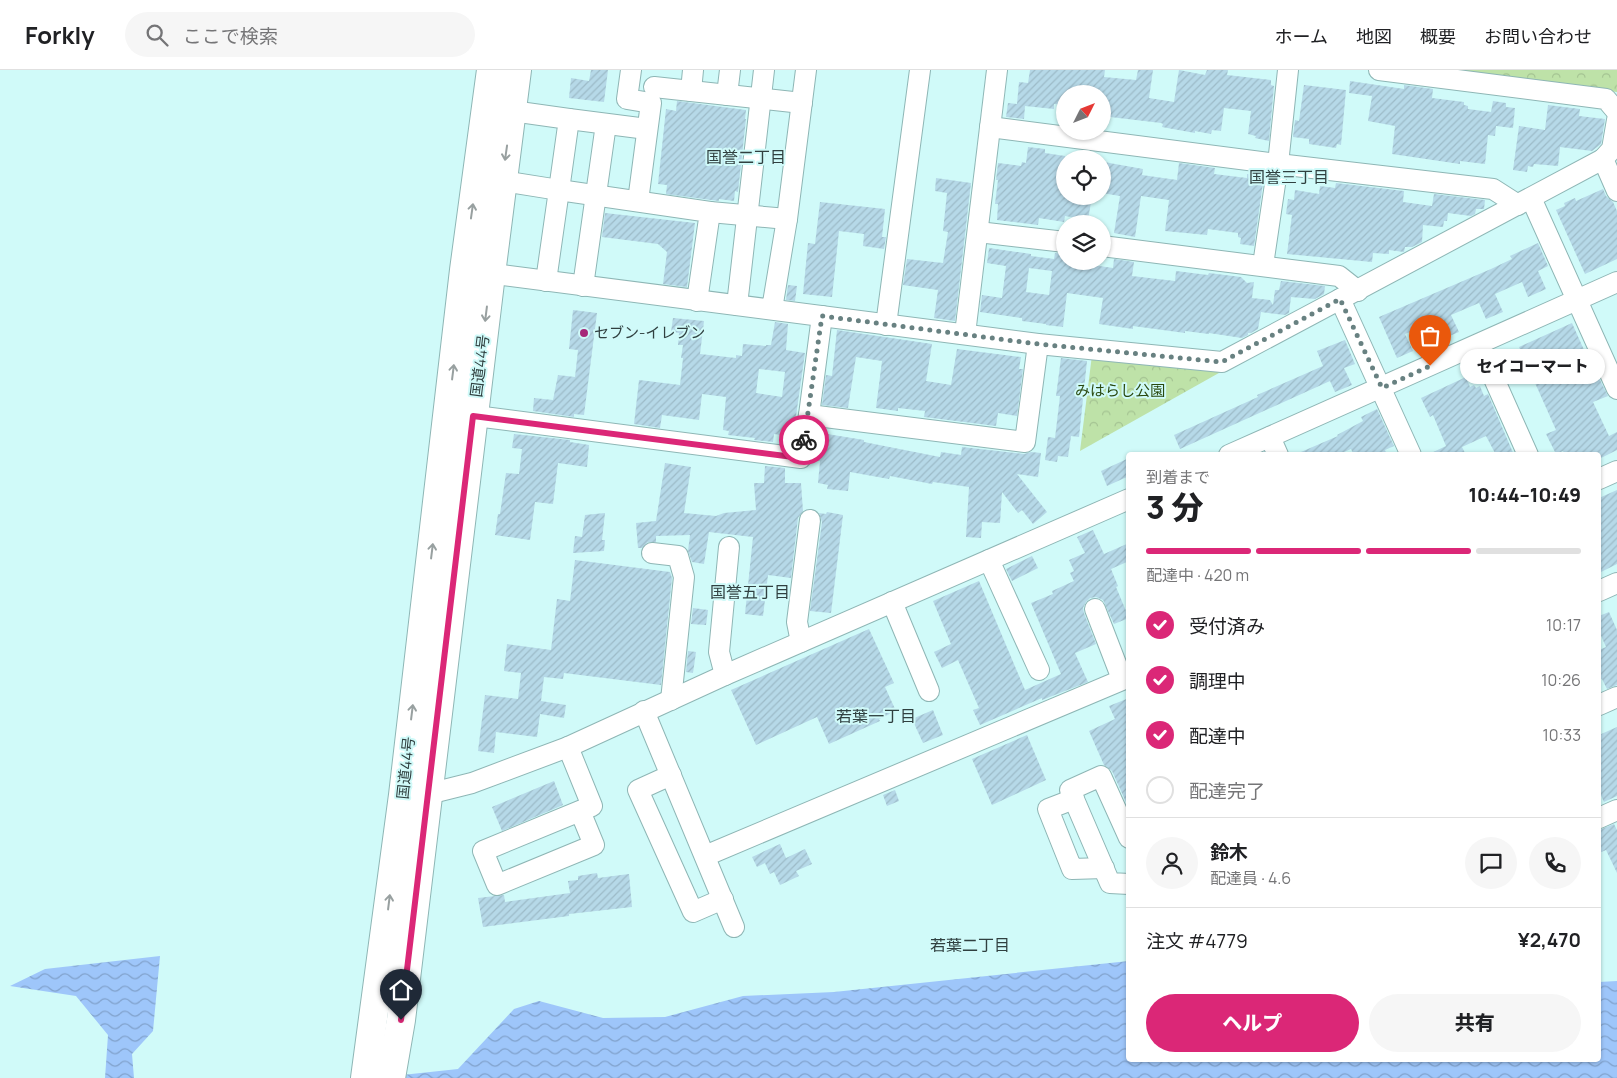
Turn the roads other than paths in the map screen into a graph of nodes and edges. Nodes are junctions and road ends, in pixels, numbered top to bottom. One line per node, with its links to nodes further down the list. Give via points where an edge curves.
1 (491, 70): 39 (highway, 国道44号, one-way to 1)
2 (517, 70): 17 (highway, 国道44号)
3 (631, 70): 12 (street, via 627,99)
4 (693, 70): 13 (street)
5 (730, 70): 14 (street)
6 (764, 70): 15 (street)
7 (806, 70): 16 (street)
8 (920, 70): 50 (street)
9 (997, 70): 22 (street)
10 (1288, 70): 25 (street)
11 (1378, 70): 18 (street, via 1606,99)
12 (654, 87): 13 (street); 23 (street)
13 (691, 91): 14 (street)
14 (727, 95): 15 (street)
15 (762, 99): 16 (street); 33 (street)
16 (802, 104): 34 (street)
17 (512, 111): 19 (street); 26 (highway, 国道44号, one-way to 26)
18 (1617, 112)
19 (569, 119): 21 (street); 27 (street)
20 (1617, 120): 24 (street, via 1612,149)
21 (606, 124): 23 (street); 29 (street)
22 (990, 127): 25 (street); 35 (street)
23 (647, 129): 31 (street)
24 (1603, 159): 28 (street); 30 (street)
25 (1278, 164): 30 (street, via 1493,189); 38 (street)
26 (502, 181): 27 (street); 39 (highway, 国道44号)
27 (559, 190): 29 (street); 40 (street)
28 (1617, 191)
29 (596, 196): 31 (street); 42 (street)
30 (1525, 201): 43 (street); 46 (street)
31 (638, 202): 32 (street)
32 (710, 212): 33 (street); 45 (street)
33 (748, 215): 34 (street); 47 (street)
34 (787, 218): 48 (street)
35 (978, 232): 36 (street); 51 (street)
36 (1056, 241)
37 (1111, 247): 38 (street)
38 (1263, 265): 43 (street, via 1339,276)
39 (478, 272): 40 (street); 56 (highway, 国道44号)
40 (546, 281): 42 (street)
41 (1617, 282): 46 (street)
42 (583, 286): 45 (street)
43 (1358, 290): 44 (street)
44 (1340, 299): 52 (street, via 1222,362); 54 (street)
45 (698, 301): 47 (street)
46 (1578, 301): 53 (street); 55 (street)
47 (737, 305): 48 (street)
48 (772, 309): 49 (street)
49 (822, 316): 50 (street); 57 (street)
50 (886, 325): 51 (street)
51 (965, 334): 52 (street)
52 (1038, 344): 57 (street, via 1025,442)
53 (1478, 345): 54 (street); 61 (street)
54 (1382, 388): 58 (street); 60 (street)
55 (1617, 389)
56 (461, 415): 57 (street, via 801,458); 84 (highway, 国道44号, via 408,742)
57 (809, 415)
58 (1274, 446): 59 (street)
59 (1244, 452)
60 (1410, 452)
61 (1527, 452)
62 (1617, 470): 63 (street)
63 (1601, 478)
64 (1126, 500): 68 (street)
65 (810, 520): 73 (street, via 797,622)
66 (729, 547): 75 (street, via 719,652)
67 (652, 552): 79 (street, via 678,556 684,577)
68 (989, 560): 71 (street); 74 (street)
69 (1617, 583): 70 (street)
70 (1601, 590)
71 (892, 602): 73 (street); 77 (street)
72 (1095, 609): 76 (street)
73 (801, 642): 75 (street)
74 (1038, 670)
75 (725, 675): 79 (street)
76 (1126, 678): 90 (street)
77 (929, 691)
78 (1617, 697): 80 (street)
79 (671, 700): 81 (street)
80 (1601, 704)
81 (644, 712): 82 (street); 83 (street)
82 (568, 747): 84 (street, via 472,783); 87 (street, via 592,806)
83 (671, 775): 90 (street); 93 (street, via 638,790 693,912)
84 (416, 795): 95 (highway, 国道44号)
85 (1074, 799): 89 (street, via 1070,790 1101,776); 91 (street); 91 (street, via 1048,809 1072,869)
86 (1617, 810): 88 (street)
87 (580, 811): 87 (street, via 594,845 497,885 483,851)
88 (1601, 817)
89 (1126, 831)
90 (705, 856): 93 (street)
91 (1104, 868): 92 (street, via 1110,883)
92 (1126, 884)
93 (723, 899): 94 (street)
94 (734, 927)
95 (379, 1072)

